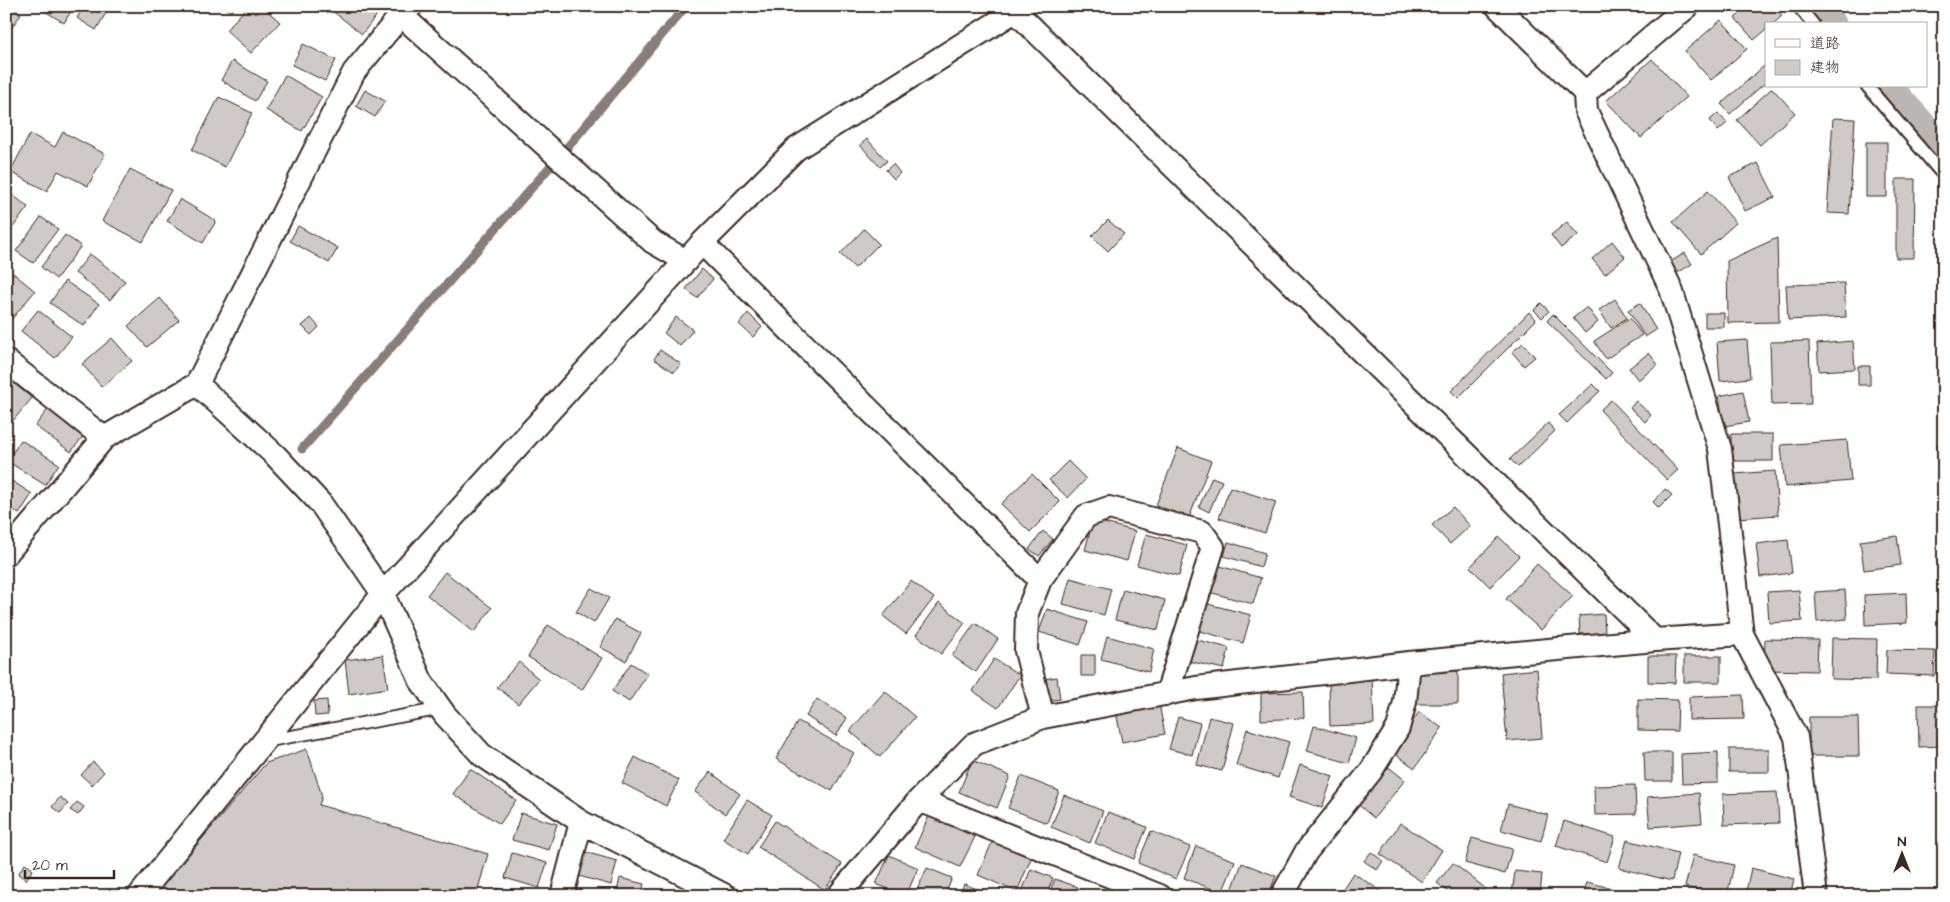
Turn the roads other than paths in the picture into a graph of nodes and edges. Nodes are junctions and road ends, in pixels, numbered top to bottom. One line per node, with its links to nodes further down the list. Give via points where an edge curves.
1 (1497, 6): 8 (street)
2 (1688, 6): 8 (street)
3 (1798, 6): 6 (lane)
4 (1016, 8): 10 (street, via 796,150); 19 (street)
5 (406, 11): 11 (street, via 653,242); 13 (street, via 354,72)
6 (1811, 22)
7 (1869, 88): 9 (lane)
8 (1586, 93): 18 (street, via 1586,110 1671,289 1720,449)
9 (1944, 176)
10 (702, 243): 11 (street); 16 (street)
11 (686, 261): 17 (street)
12 (6, 361): 14 (street)
13 (196, 384): 14 (street); 17 (street, via 275,455 321,504)
14 (104, 438): 15 (street)
15 (6, 554)
16 (1040, 580): 21 (street, via 1086,516 1109,508 1202,532 1213,547); 23 (street, via 1027,613 1026,651)
17 (383, 594): 22 (street, via 421,681); 24 (street)
18 (1742, 634): 19 (street); 33 (street, via 1796,737)
19 (1655, 640): 20 (street)
20 (1409, 663): 21 (street); 32 (street, via 1405,702 1398,728 1370,771 1306,852)
21 (1167, 694): 23 (street)
22 (440, 709): 24 (lane); 26 (street, via 482,755)
23 (1043, 717): 25 (street, via 974,744)
24 (265, 741): 27 (street)
25 (919, 800): 30 (street); 31 (street)
26 (581, 822): 28 (street); 29 (street)
27 (139, 896)
28 (562, 896)
29 (726, 896)
30 (838, 896)
31 (1160, 896)
32 (1282, 896)
33 (1816, 896)

